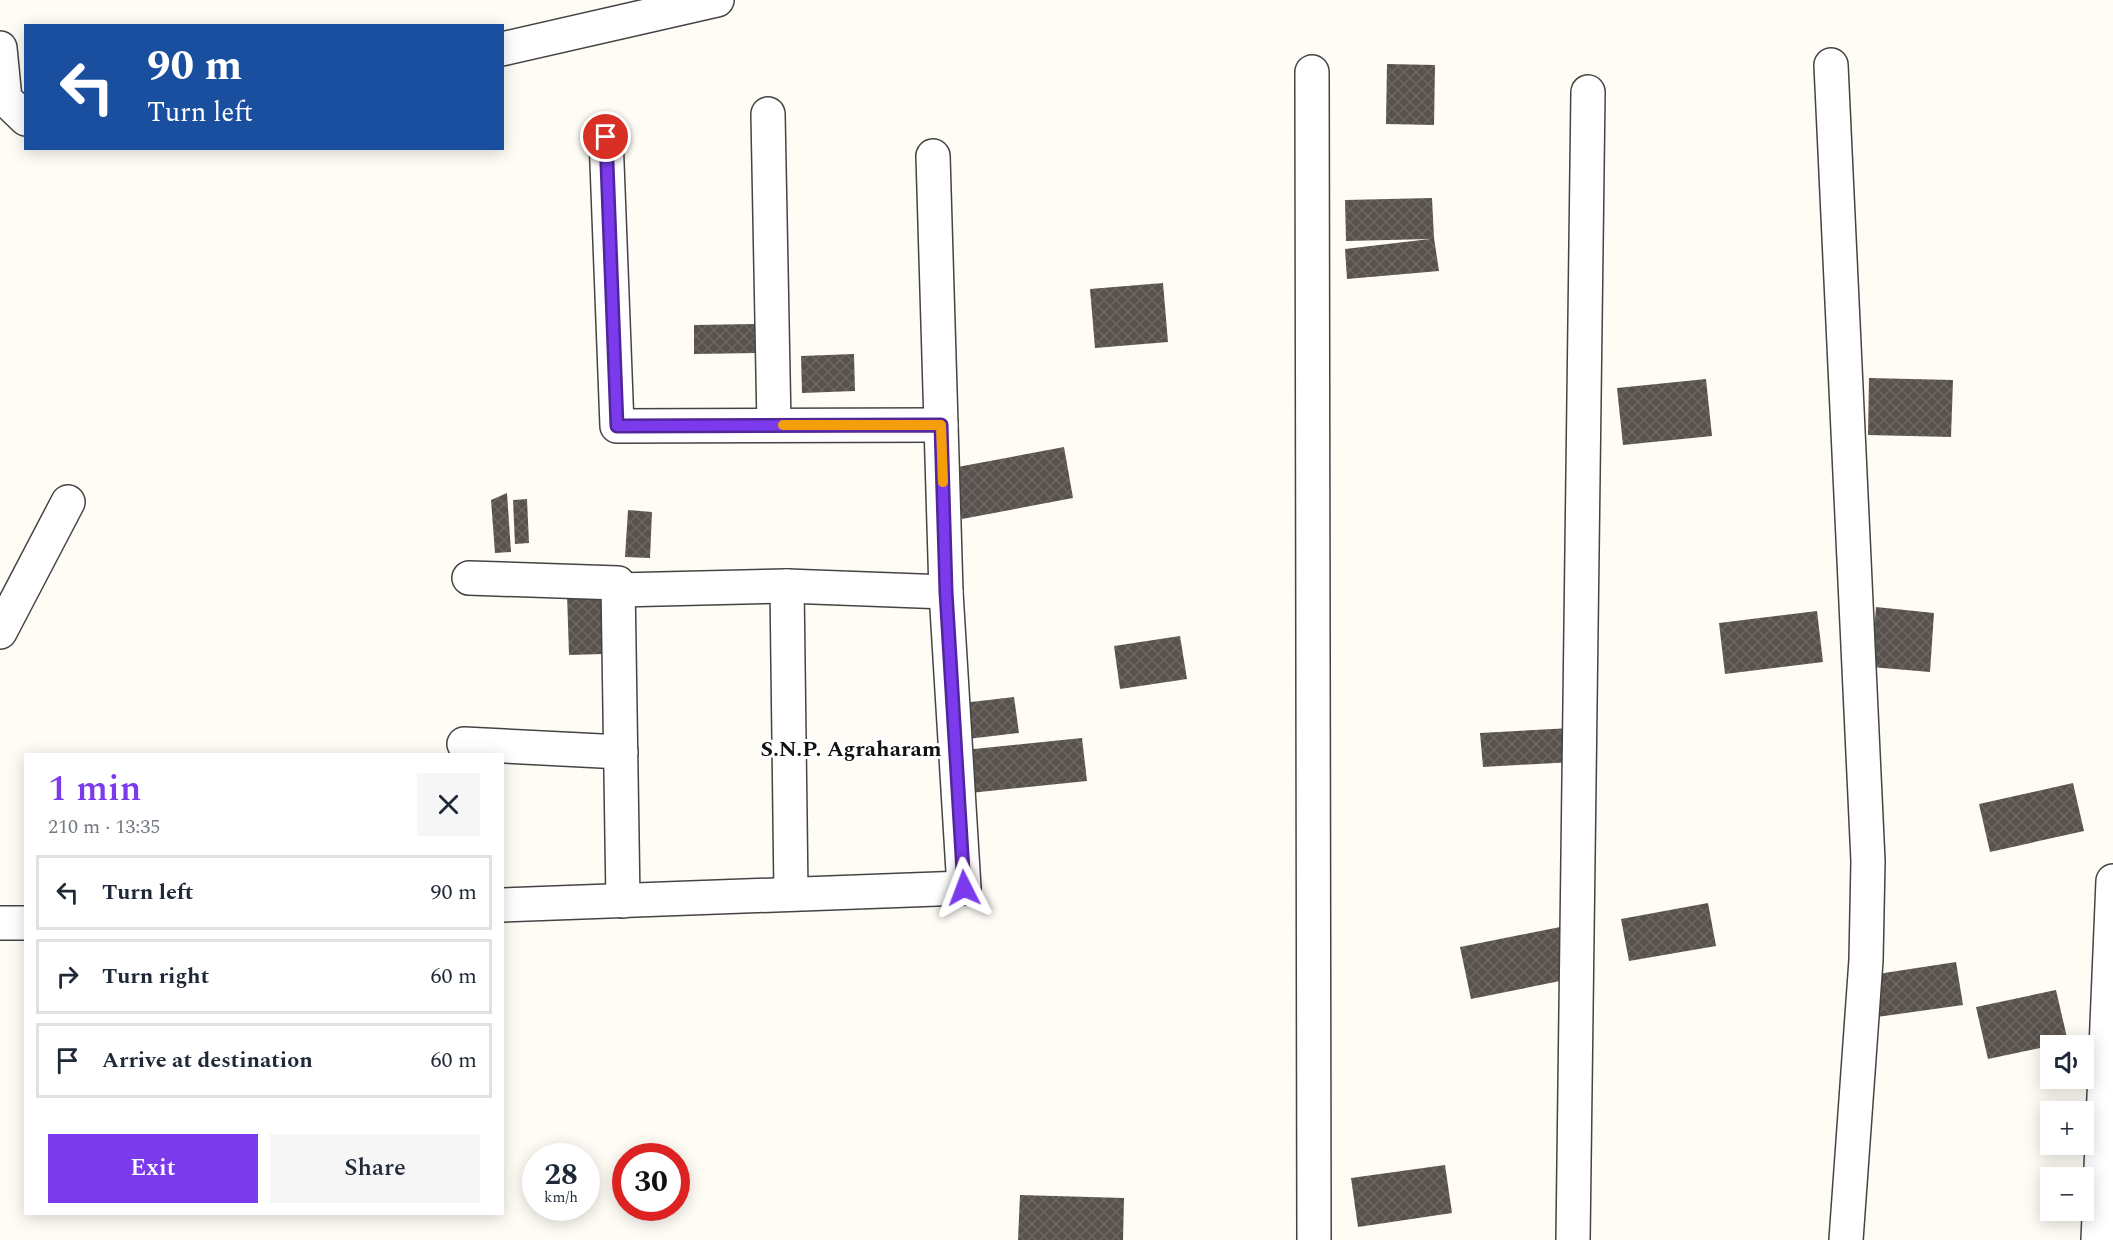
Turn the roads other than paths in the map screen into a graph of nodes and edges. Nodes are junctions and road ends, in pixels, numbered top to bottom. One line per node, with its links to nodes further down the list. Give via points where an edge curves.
1 (717, 0): 3 (street)
2 (0, 48): 8 (street, via 5,99)
3 (504, 49)
4 (1831, 64): 29 (street, via 1868,861 1866,960)
5 (1312, 72): 27 (street)
6 (1588, 92): 28 (street)
7 (768, 114): 11 (street)
8 (24, 117)
9 (606, 137): 11 (street, via 617,426)
10 (933, 156): 12 (street)
11 (774, 425): 12 (street)
12 (941, 425): 17 (street)
13 (68, 502): 18 (street)
14 (469, 578): 16 (street, via 618,583)
15 (787, 586): 16 (street); 17 (street); 22 (street)
16 (618, 590): 20 (street)
17 (946, 592): 22 (street, via 964,888)
18 (0, 632)
19 (464, 744): 20 (street)
20 (621, 752): 23 (street)
21 (2113, 881): 30 (street)
22 (791, 894): 23 (street)
23 (623, 901): 24 (street)
24 (504, 905)
25 (24, 922): 26 (street)
26 (0, 923)
27 (1314, 1240)
28 (1574, 1240)
29 (1846, 1240)
30 (2097, 1240)

